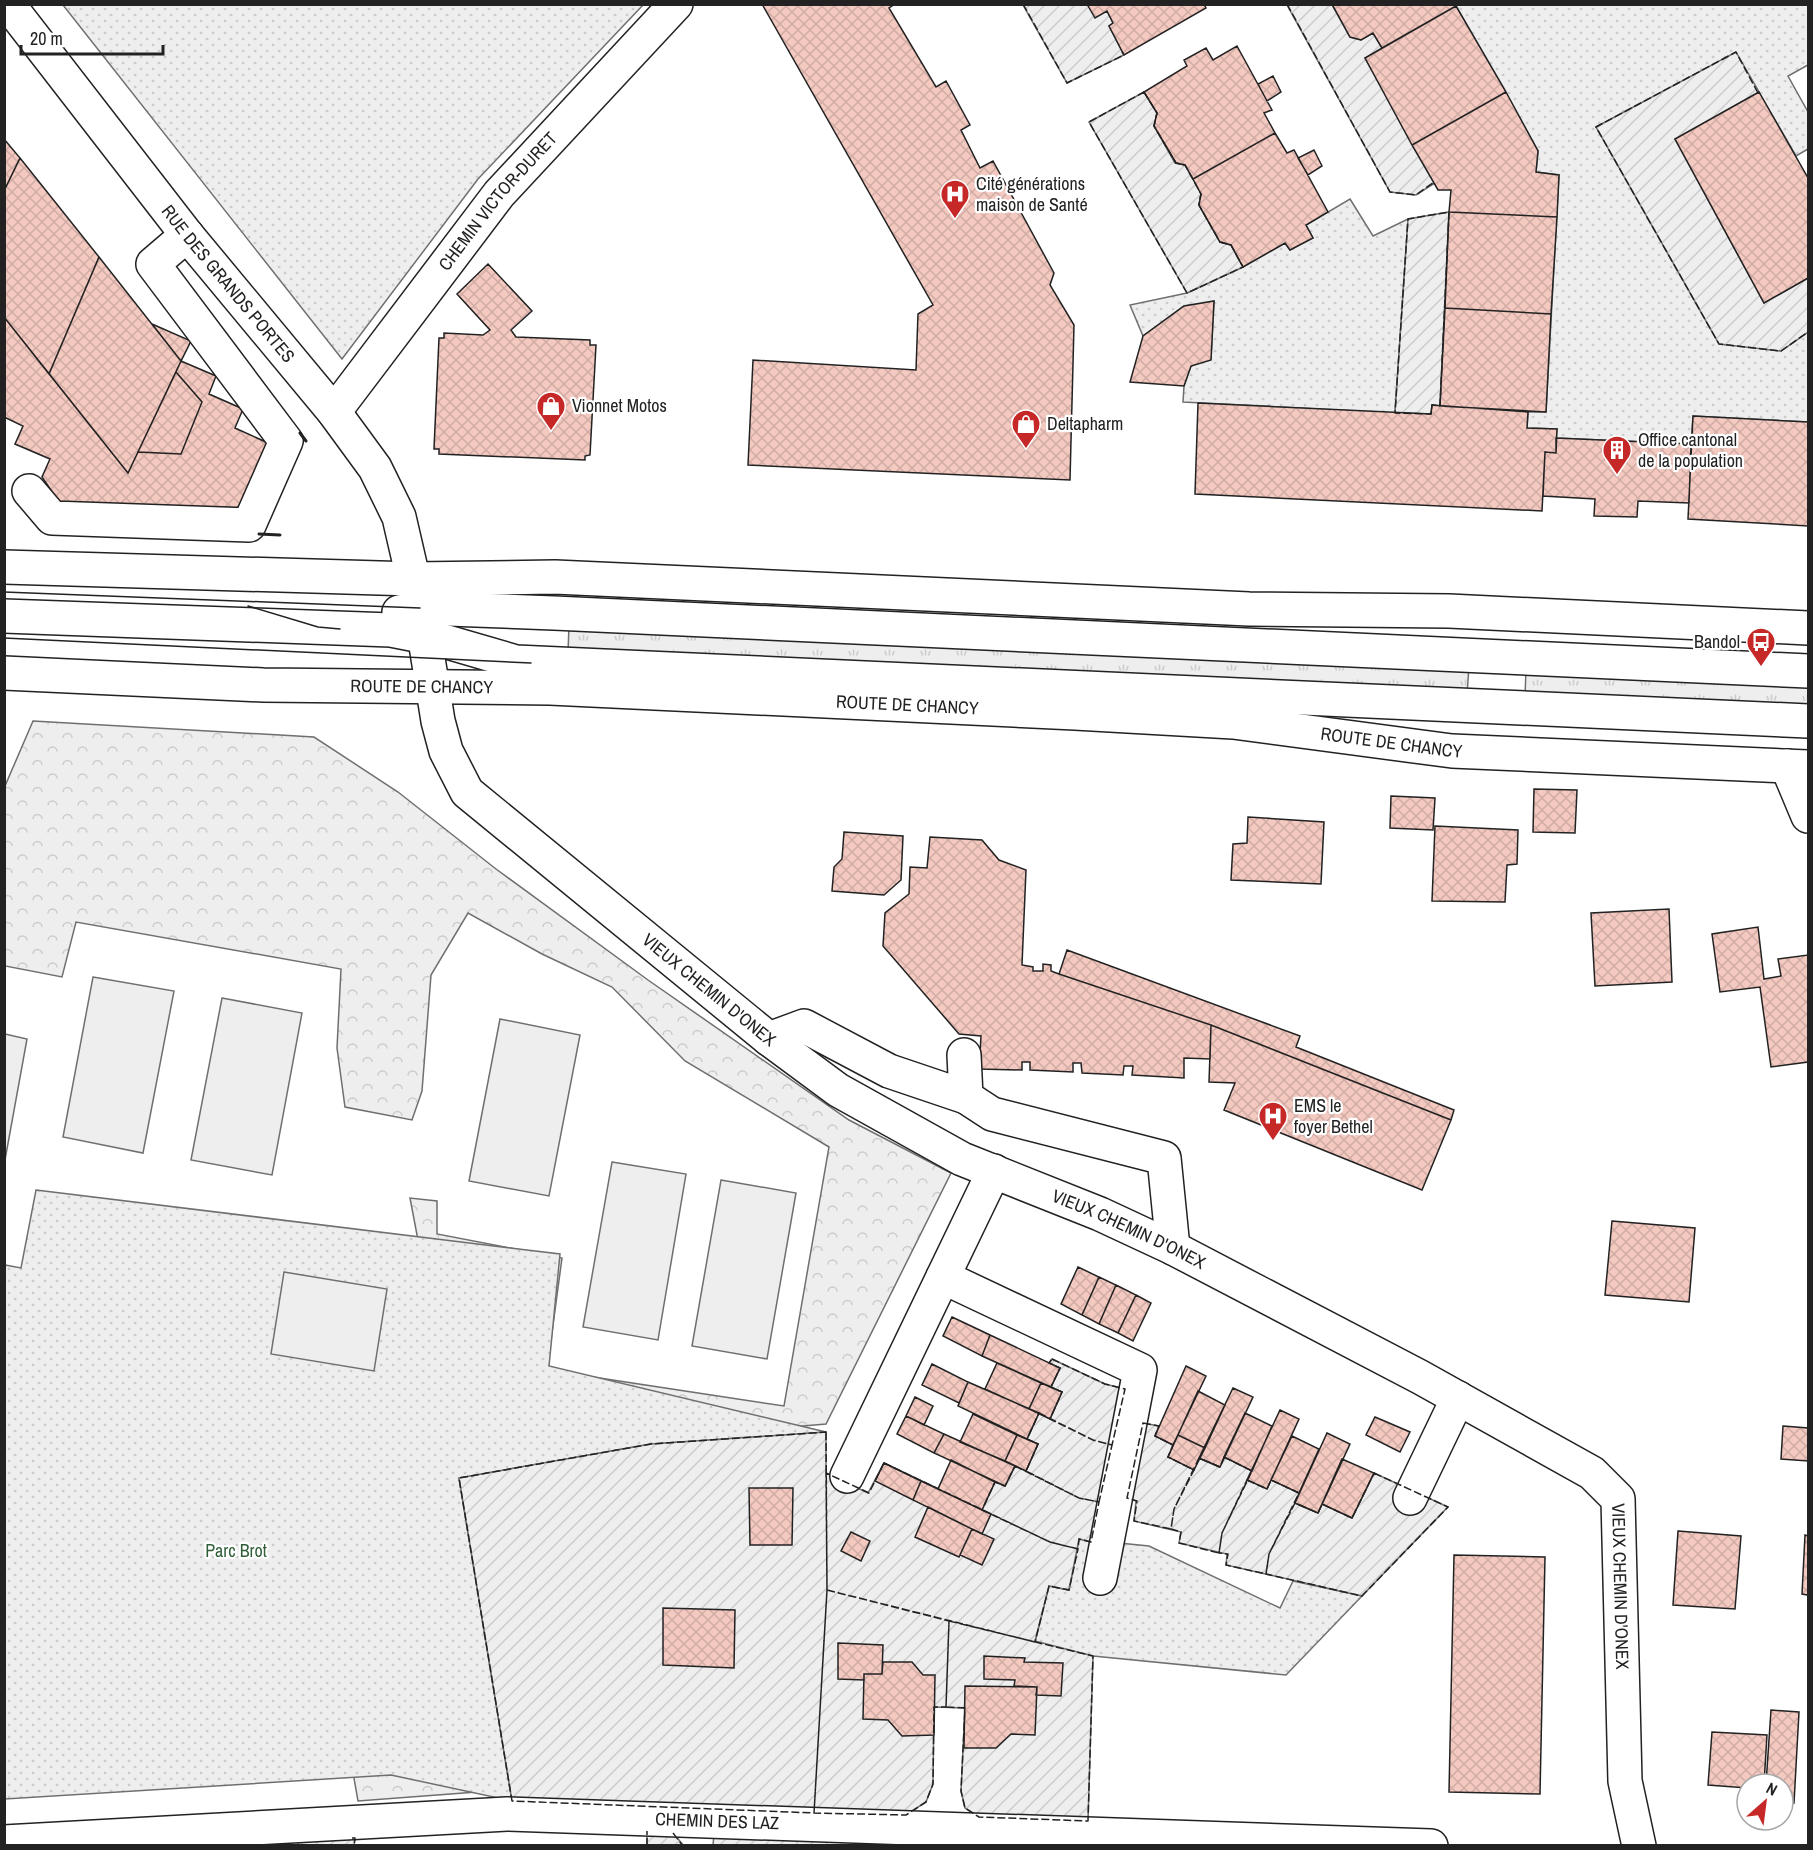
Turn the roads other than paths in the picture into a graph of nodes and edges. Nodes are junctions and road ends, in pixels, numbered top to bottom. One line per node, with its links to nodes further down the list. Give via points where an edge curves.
1 (8, 4): 3 (street, RUE DES GRANDS PORTES)
2 (676, 4): 4 (street, CHEMIN VICTOR-DURET, via 499,194)
3 (188, 234): 4 (street, RUE DES GRANDS PORTES); 5 (street, via 153,264 286,441 249,525 52,518)
4 (334, 412): 7 (street, RUE DES GRANDS PORTES, via 375,468 399,517)
5 (29, 491)
6 (4, 567): 7 (street)
7 (420, 608): 8 (street, via 391,630); 9 (street, via 555,577 1249,609 1460,612); 10 (street); 12 (street, VIEUX CHEMIN D'ONEX); 13 (street, via 516,662)
8 (4, 616)
9 (1809, 628)
10 (1809, 671)
11 (4, 673): 12 (street, ROUTE DE CHANCY, via 263,685)
12 (433, 687): 14 (street, ROUTE DE CHANCY, via 562,689 1135,716 1233,722 1452,751); 16 (street, VIEUX CHEMIN D'ONEX, via 446,751 467,792)
13 (1809, 721)
14 (1798, 766): 15 (street)
15 (1809, 816)
16 (769, 1039): 18 (street, via 804,1026 889,1071); 19 (street, VIEUX CHEMIN D'ONEX, via 838,1090 962,1159)
17 (964, 1055): 18 (street)
18 (966, 1097): 20 (street, via 992,1113 1164,1158)
19 (994, 1171): 20 (street, VIEUX CHEMIN D'ONEX); 21 (street)
20 (1173, 1248): 22 (street, VIEUX CHEMIN D'ONEX)
21 (943, 1277): 23 (street); 25 (street, via 1140,1370)
22 (1458, 1398): 24 (street); 32 (street, VIEUX CHEMIN D'ONEX, via 1592,1473 1618,1499 1625,1781)
23 (847, 1476)
24 (1410, 1498)
25 (1100, 1578)
26 (700, 1833): 27 (street, CHEMIN DES LAZ); 28 (street, CHEMIN DES LAZ, via 507,1814)
27 (767, 1834): 30 (street, CHEMIN DES LAZ)
28 (287, 1836): 29 (street, CHEMIN DES LAZ)
29 (4, 1842)
30 (1390, 1845): 31 (street, CHEMIN DES LAZ)
31 (1431, 1845)
32 (1639, 1845)

